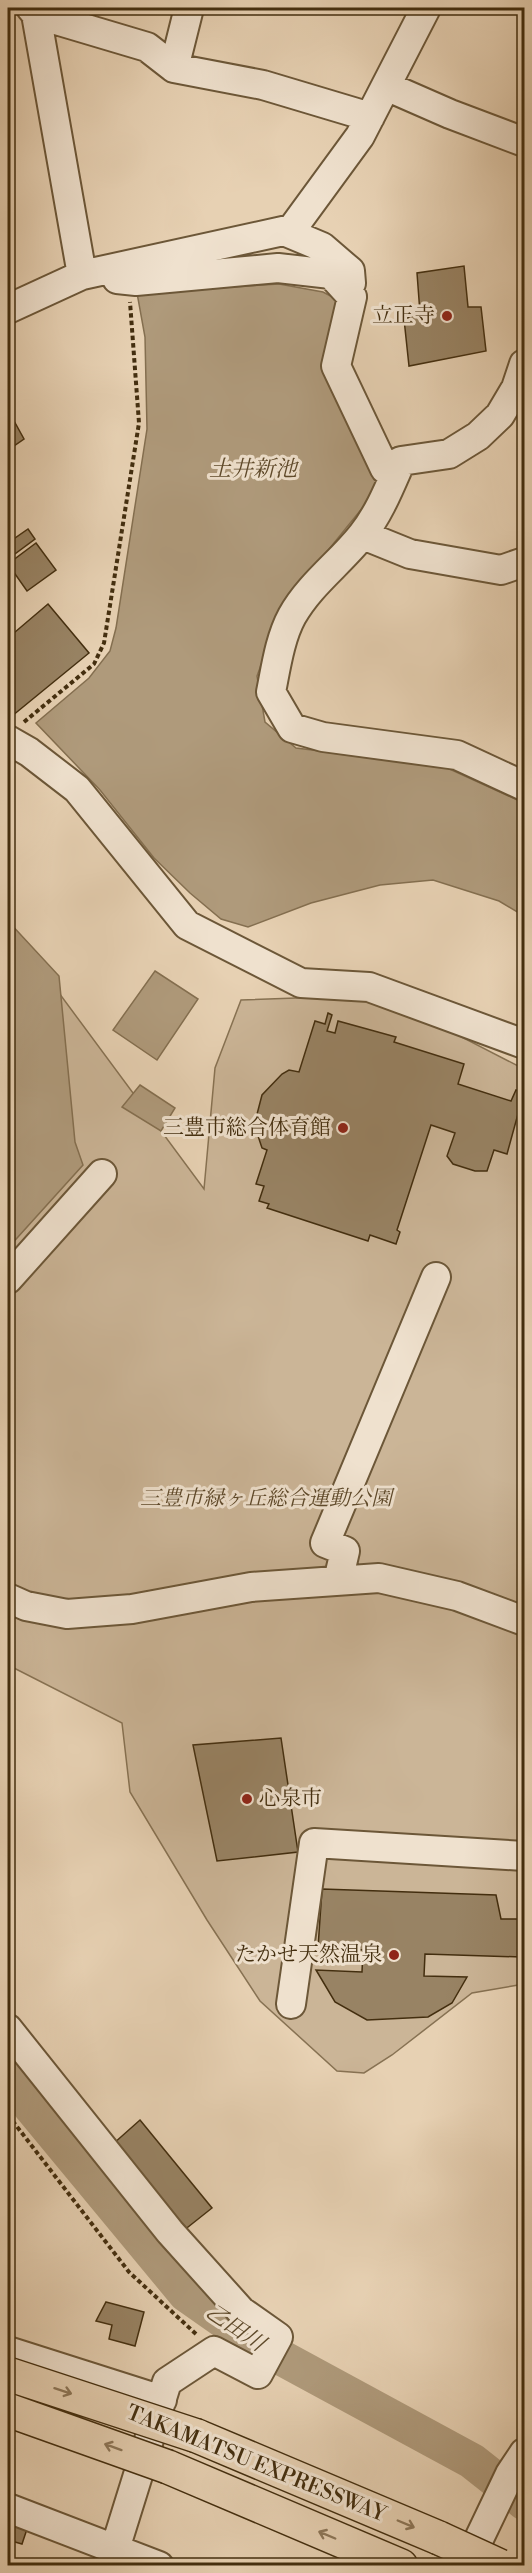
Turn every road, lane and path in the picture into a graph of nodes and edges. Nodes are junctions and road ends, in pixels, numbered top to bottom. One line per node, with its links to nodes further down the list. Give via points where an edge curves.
1 (189, 8): 4 (street)
2 (426, 8): 5 (street)
3 (33, 11): 4 (street, via 147,46); 9 (street)
4 (174, 68): 6 (street, via 263,85)
5 (386, 86): 6 (street); 7 (street)
6 (370, 117): 8 (street, via 291,229)
7 (525, 142)
8 (284, 231): 9 (street); 11 (street, via 322,247 350,271)
9 (82, 275): 10 (street); 12 (street)
10 (128, 280): 11 (street, via 278,268 331,274); 18 (path, via 139,423 104,643 94,664)
11 (352, 297): 15 (street, via 336,366 385,469)
12 (8, 309)
13 (525, 364): 14 (street)
14 (517, 402): 15 (street, via 478,436 449,454 401,461)
15 (395, 475): 16 (street)
16 (363, 535): 17 (street, via 410,554 501,570); 19 (street, via 323,574 292,616 270,692 292,728 323,737 457,755)
17 (525, 562)
18 (12, 734): 20 (street, via 77,789 187,925 301,982 369,987)
19 (525, 786)
20 (525, 1044)
21 (102, 1174): 23 (street)
22 (436, 1277): 24 (street, via 326,1543 345,1551)
23 (8, 1279)
24 (338, 1581): 25 (street, via 251,1587 132,1609 67,1614 26,1606); 26 (street, via 379,1578 457,1596)
25 (8, 1598)
26 (525, 1621)
27 (525, 1856): 28 (street, via 314,1843)
28 (291, 2004)
29 (8, 2028): 32 (street, via 170,2232 241,2311 278,2337 258,2374)
30 (8, 2115): 32 (path, via 129,2272)
31 (8, 2351): 34 (street)
32 (214, 2351): 34 (street, via 167,2382)
33 (8, 2374): 42 (highway, TAKAMATSU EXPRESSWAY, one-way to 42, bridge, via 197,2436)
34 (162, 2400): 38 (street)
35 (8, 2410): 40 (highway, TAKAMATSU EXPRESSWAY, one-way to 35, bridge, via 168,2467)
36 (525, 2453): 41 (street, via 510,2474)
37 (8, 2508): 38 (street)
38 (115, 2549): 39 (street)
39 (159, 2565)
40 (401, 2565)
41 (466, 2565)
42 (500, 2565)

